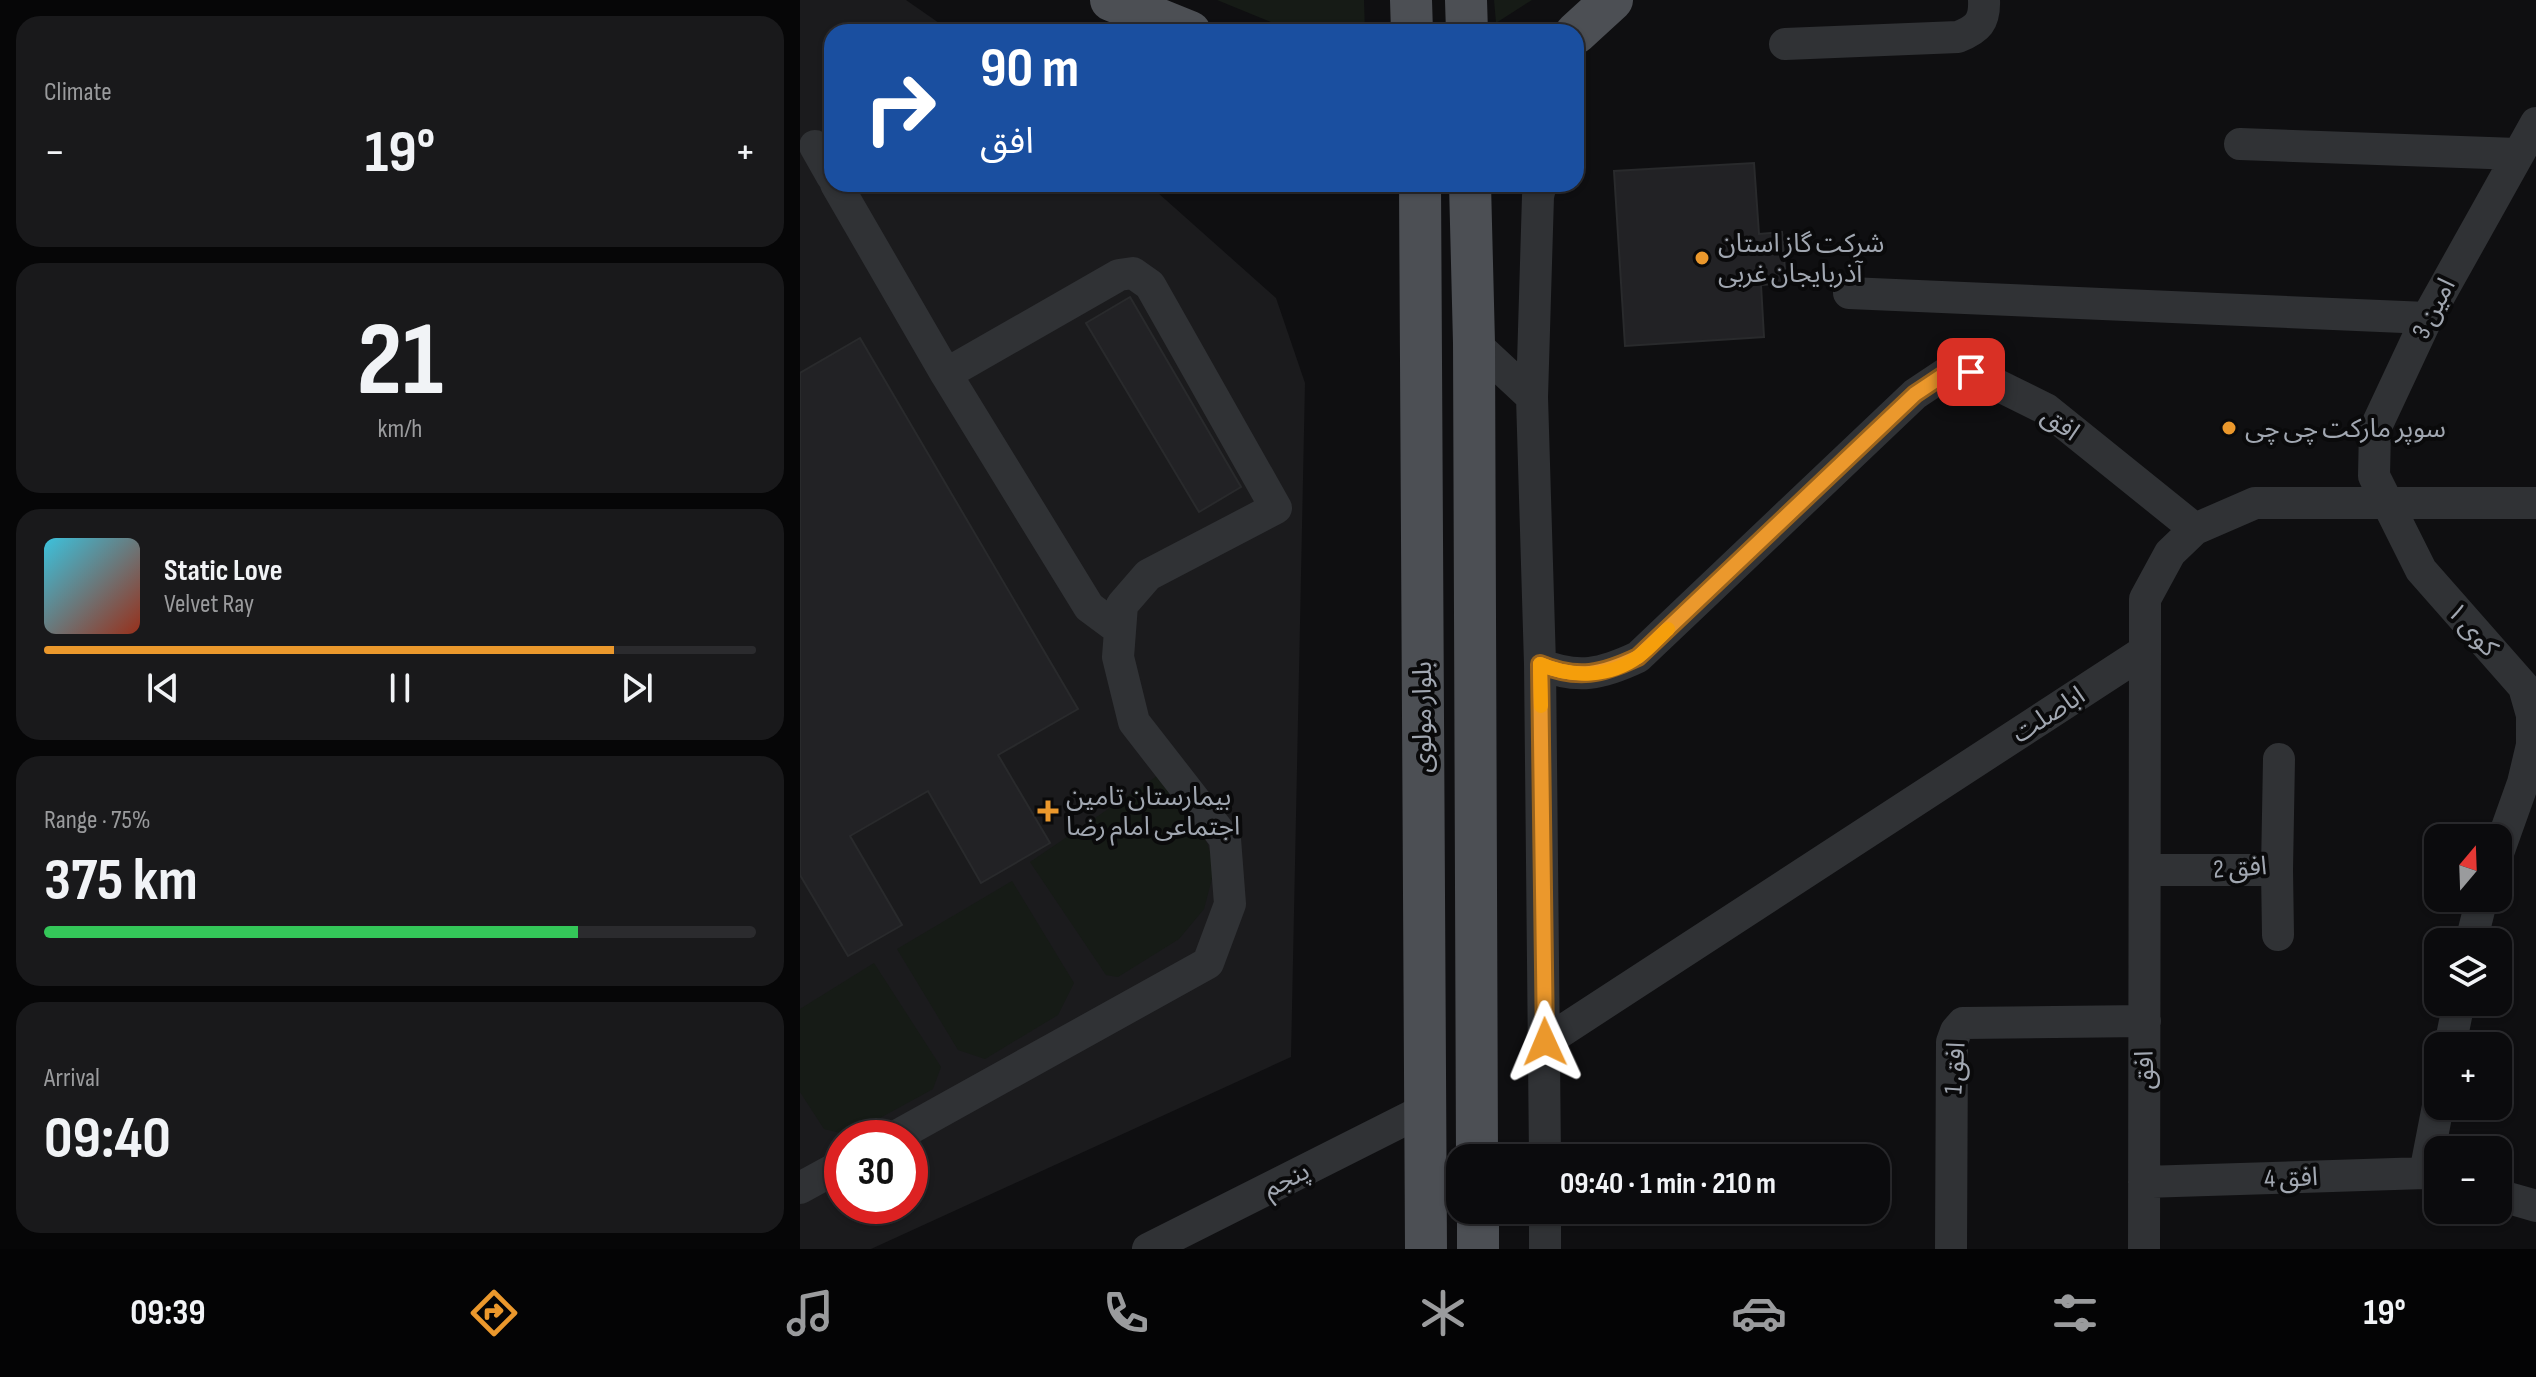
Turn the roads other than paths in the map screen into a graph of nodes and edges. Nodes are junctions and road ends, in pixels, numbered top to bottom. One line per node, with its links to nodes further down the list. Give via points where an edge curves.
1 (1111, 0): 6 (main road)
2 (1411, 0): 7 (main road)
3 (1466, 0): 8 (main road)
4 (1984, 0): 10 (street, via 1985,17 1975,30 1958,37)
5 (1597, 13): 9 (street)
6 (1170, 24)
7 (1412, 24)
8 (1467, 24)
9 (1584, 40)
10 (1785, 44)
11 (2536, 123): 14 (street, امین 3)
12 (2240, 144): 14 (street)
13 (815, 146): 15 (street)
14 (2517, 154): 21 (street, امین 3)
15 (824, 162)
16 (841, 192): 23 (street)
17 (1420, 192): 38 (main road, بلوار مولوی)
18 (1473, 192): 22 (main road, بلوار مولوی)
19 (1539, 192): 24 (street)
20 (1849, 293): 21 (street)
21 (2427, 318): 25 (street, امین 3, via 2375,429 2374,476)
22 (1474, 343): 24 (street); 40 (main road, بلوار مولوی)
23 (946, 374): 28 (street, via 1089,607); 28 (street, via 1119,275 1133,273 1150,285 1276,508 1148,575 1122,605)
24 (1532, 397): 30 (street)
25 (2387, 503): 26 (street); 27 (street, via 2255,503); 32 (street, کوی ۱, via 2421,570 2524,687 2532,715 2532,745)
26 (2536, 503)
27 (2195, 529): 29 (street, via 2170,553 2145,599); 30 (street, افق, via 2046,409 1971,372 1945,374 1915,394 1638,657 1611,670 1583,674 1561,673)
28 (1120, 630): 39 (street, via 1118,657 1134,722 1225,839 1230,904 1208,963)
29 (2145, 651): 33 (street, افق); 37 (street, اباصلت)
30 (1540, 664): 37 (street)
31 (2279, 759): 34 (street, افق 2)
32 (2508, 824)
33 (2145, 870): 34 (street, افق 2); 36 (street, افق)
34 (2277, 870): 35 (street)
35 (2278, 935)
36 (2145, 1021): 44 (street, افق); 54 (street, افق 1, via 1963,1023 1956,1031)
37 (1545, 1042): 41 (street)
38 (1424, 1110): 50 (street, پنجم); 51 (main road, بلوار مولوی)
39 (925, 1120)
40 (1477, 1144)
41 (1545, 1144)
42 (824, 1175): 45 (street)
43 (2424, 1175): 44 (street, افق 4)
44 (2144, 1182): 55 (street, افق)
45 (800, 1188)
46 (2512, 1199): 47 (street)
47 (2536, 1206)
48 (1478, 1224): 52 (main road)
49 (1545, 1224): 53 (street)
50 (1148, 1249)
51 (1426, 1249)
52 (1478, 1249)
53 (1545, 1249)
54 (1951, 1249)
55 (2144, 1249)

